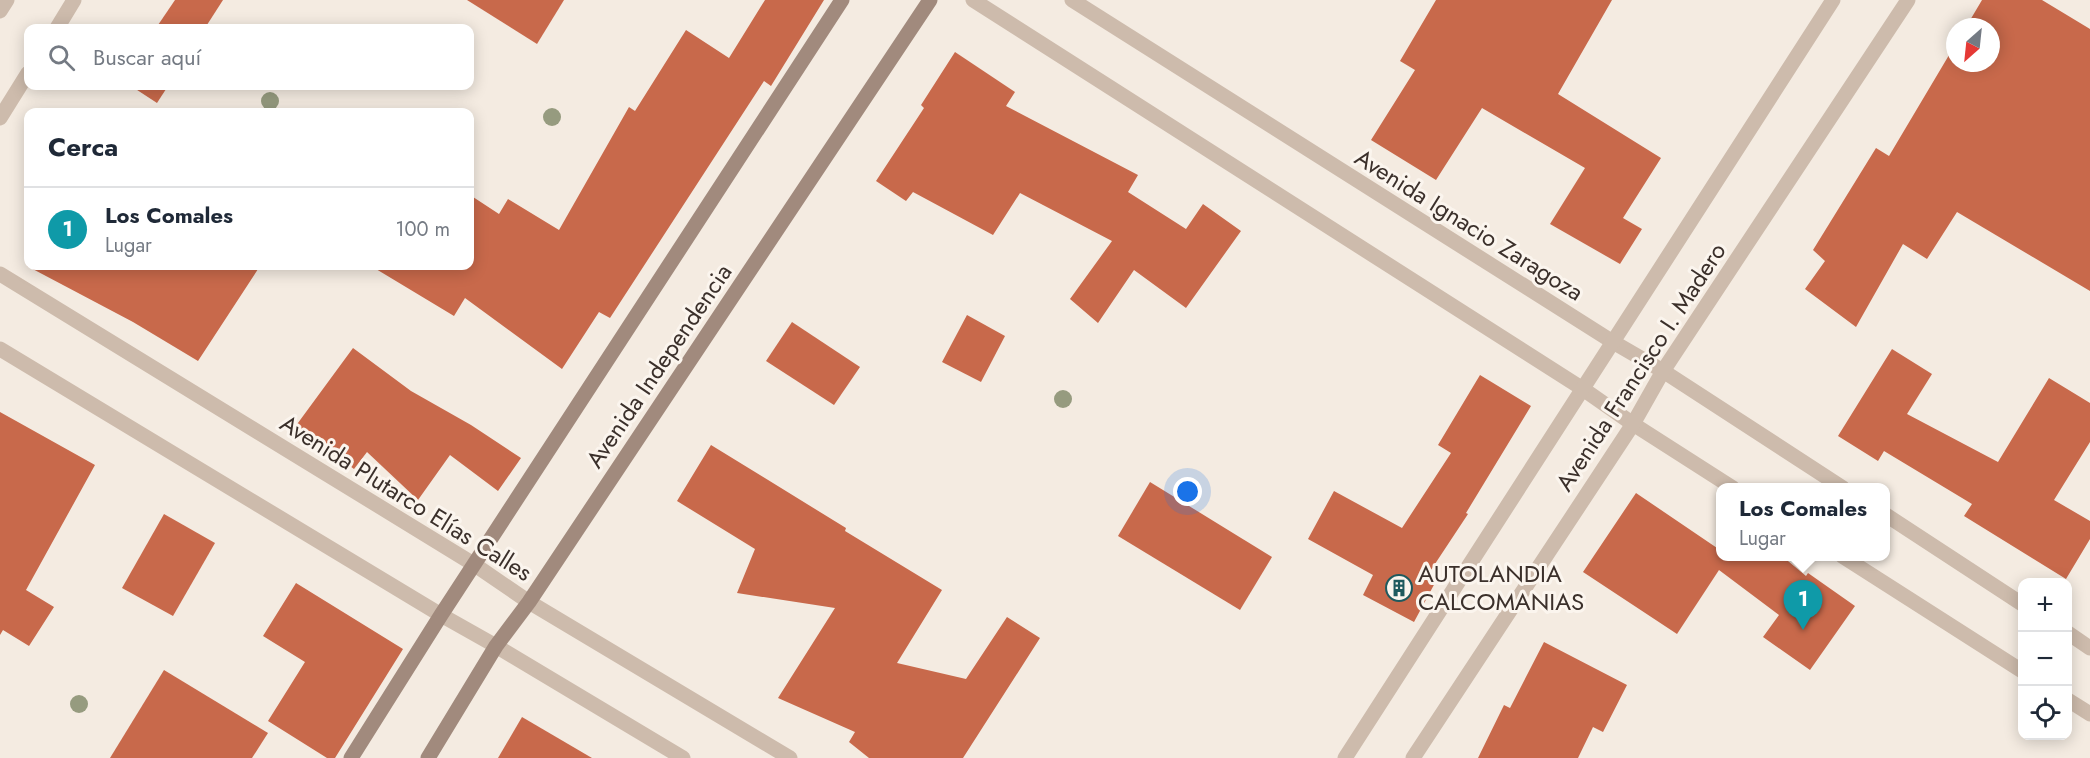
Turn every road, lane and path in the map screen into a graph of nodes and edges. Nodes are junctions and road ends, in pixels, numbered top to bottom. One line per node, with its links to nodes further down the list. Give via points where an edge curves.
1 (7, 0): 9 (street)
2 (74, 0): 10 (street)
3 (842, 0): 23 (main road, Avenida Independencia)
4 (930, 0): 25 (main road, Avenida Independencia)
5 (973, 0): 17 (street)
6 (1072, 0): 14 (street, Avenida Ignacio Zaragoza)
7 (1833, 0): 14 (street, Avenida Francisco I. Madero)
8 (1908, 0): 16 (street, Avenida Francisco I. Madero)
9 (0, 11)
10 (59, 24)
11 (24, 79): 12 (street)
12 (0, 118)
13 (0, 274): 23 (street, Avenida Plutarco Elías Calles)
14 (1613, 342): 16 (street, Avenida Ignacio Zaragoza); 17 (street, Avenida Francisco I. Madero)
15 (0, 349): 26 (street)
16 (1663, 371): 18 (street, Avenida Francisco I. Madero); 20 (street, Avenida Ignacio Zaragoza)
17 (1583, 389): 18 (street); 37 (street, Avenida Francisco I. Madero)
18 (1633, 424): 19 (street); 38 (street, Avenida Francisco I. Madero)
19 (1725, 483)
20 (1835, 483)
21 (1890, 518): 24 (street)
22 (1850, 561): 30 (street)
23 (475, 565): 25 (street, Avenida Plutarco Elías Calles); 26 (main road, Avenida Independencia)
24 (2018, 601)
25 (529, 602): 28 (main road, Avenida Independencia); 36 (street, Avenida Plutarco Elías Calles)
26 (441, 615): 28 (street); 33 (main road, Avenida Independencia)
27 (2072, 636): 29 (street)
28 (496, 646): 34 (main road, Avenida Independencia); 35 (street)
29 (2090, 648)
30 (2018, 668)
31 (2072, 703): 32 (street)
32 (2090, 714)
33 (351, 758)
34 (428, 758)
35 (683, 758)
36 (790, 758)
37 (1345, 758)
38 (1413, 758)

